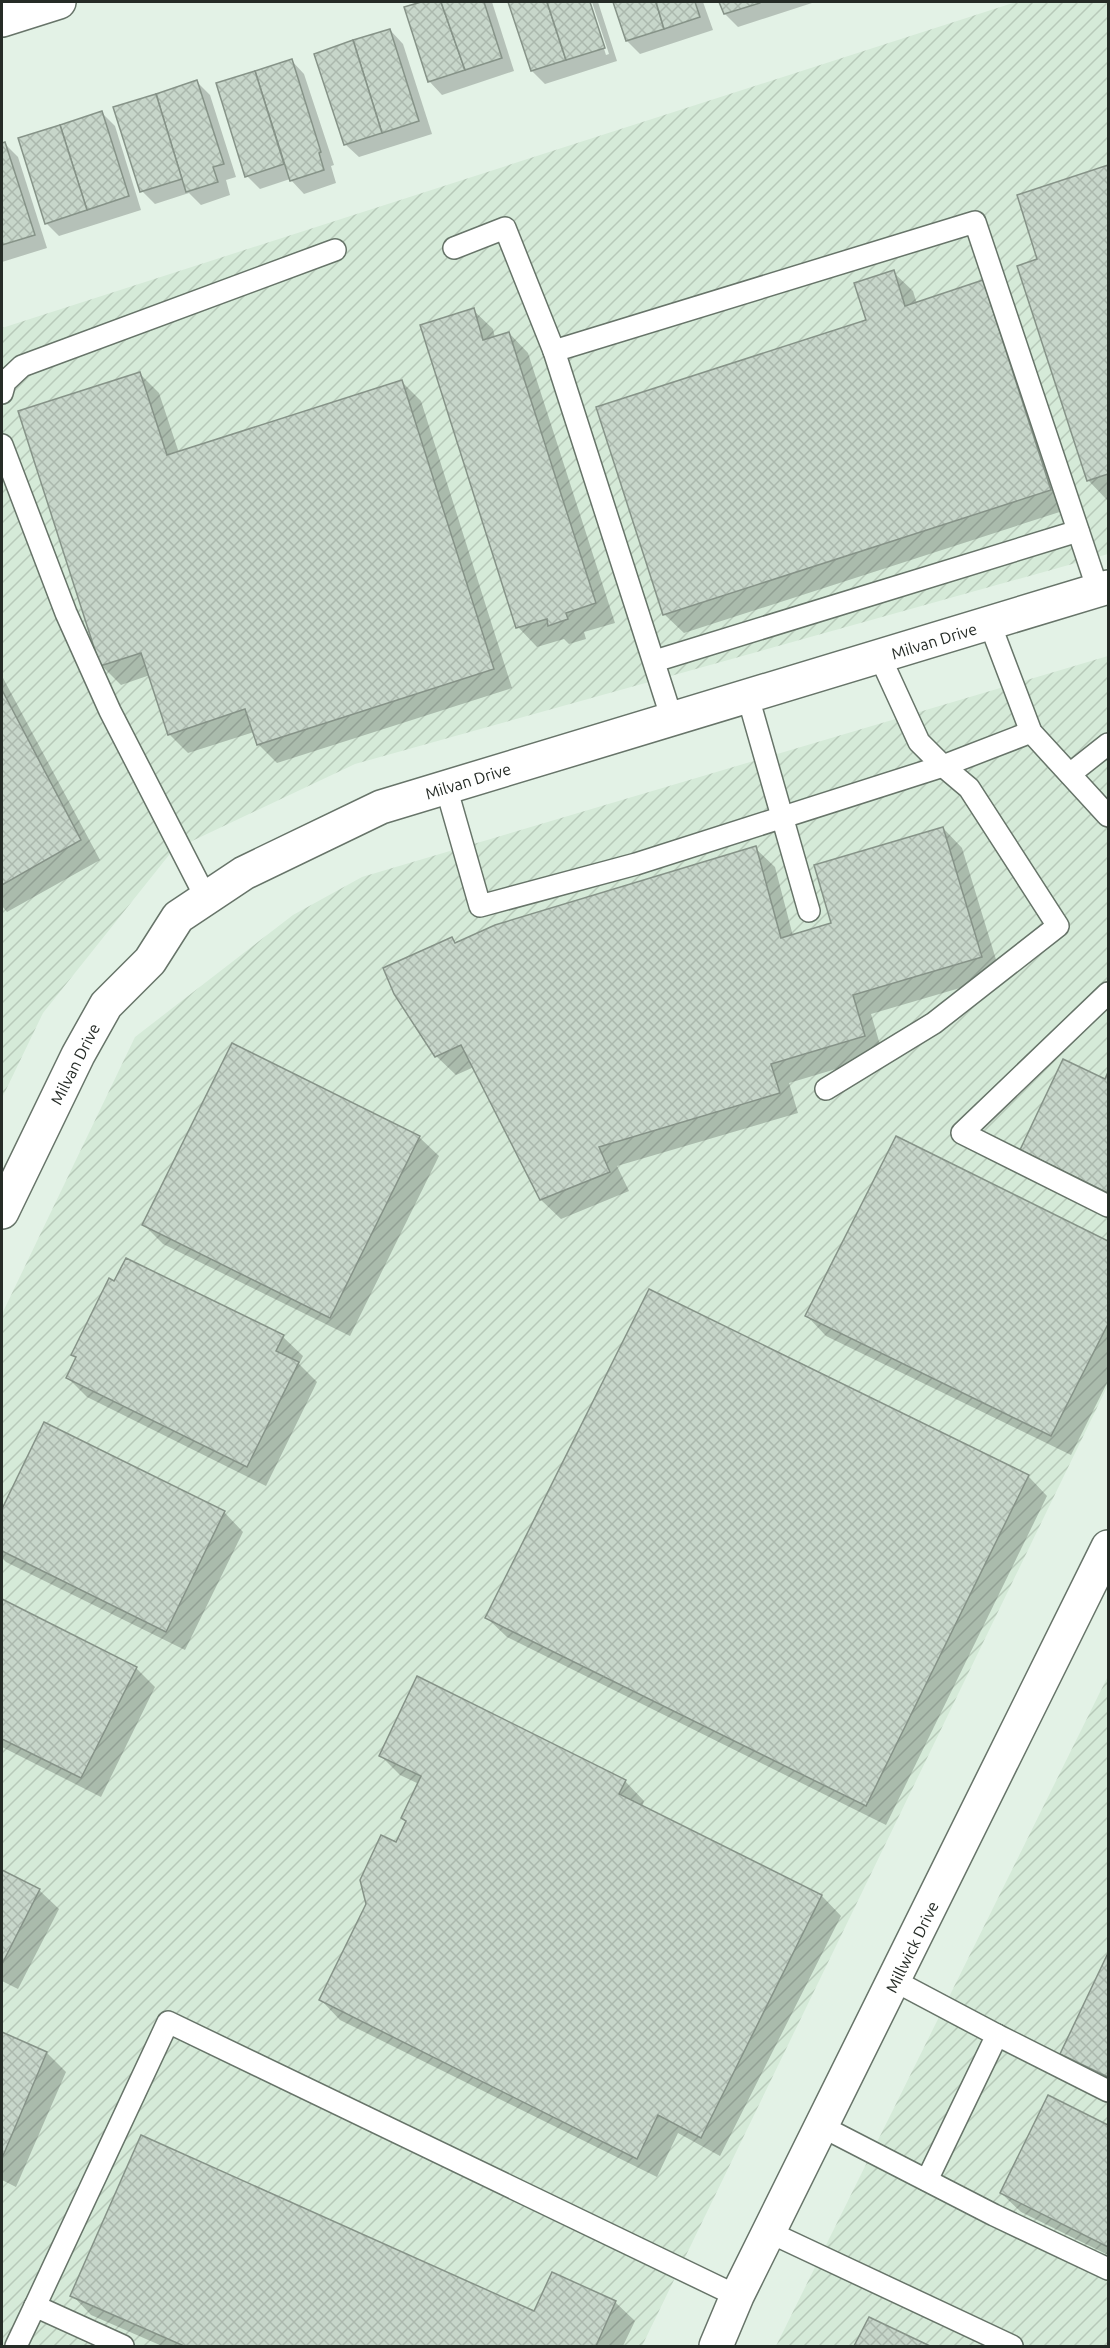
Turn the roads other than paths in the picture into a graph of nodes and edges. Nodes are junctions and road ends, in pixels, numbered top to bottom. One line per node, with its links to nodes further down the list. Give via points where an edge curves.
1 (59, 2): 2 (street)
2 (2, 20)
3 (454, 248): 5 (lane, via 505,228)
4 (335, 250): 6 (lane, via 22,366 6,382)
5 (554, 351): 8 (lane, via 975,222); 12 (lane)
6 (2, 393)
7 (2, 445): 22 (lane, via 66,613 110,711)
8 (1078, 531): 9 (lane); 12 (lane)
9 (1103, 589): 10 (street, Milvan Drive)
10 (990, 624): 11 (street, Milvan Drive); 15 (lane)
11 (880, 657): 13 (street, Milvan Drive); 17 (lane, via 919,742)
12 (655, 660): 14 (lane)
13 (748, 697): 14 (street, Milvan Drive); 21 (lane)
14 (672, 719): 19 (street, Milvan Drive)
15 (1031, 732): 17 (lane); 18 (lane)
16 (1108, 744): 18 (lane)
17 (943, 766): 21 (lane); 25 (lane, via 969,788 1058,926 934,1023)
18 (1070, 774): 20 (lane)
19 (446, 788): 21 (lane, via 480,906 636,864); 22 (street, Milvan Drive, via 381,807 243,873)
20 (1108, 816)
21 (782, 817): 23 (lane)
22 (206, 898): 27 (street, Milvan Drive, via 178,917 150,961 106,1005)
23 (809, 912)
24 (1108, 993): 26 (lane, via 962,1133)
25 (826, 1089)
26 (1108, 1206)
27 (2, 1212)
28 (1108, 1547): 29 (street, Millwick Drive)
29 (895, 1981): 30 (lane); 32 (street, Millwick Drive)
30 (998, 2035): 31 (lane); 33 (lane)
31 (1108, 2091)
32 (821, 2126): 33 (lane); 34 (street, Millwick Drive)
33 (927, 2180): 35 (lane)
34 (769, 2232): 36 (street, Millwick Drive); 41 (lane)
35 (1108, 2269)
36 (737, 2296): 37 (lane, via 168,2022); 40 (street, Millwick Drive)
37 (35, 2306): 38 (lane); 39 (lane)
38 (16, 2346)
39 (123, 2346)
40 (716, 2346)
41 (1012, 2346)

